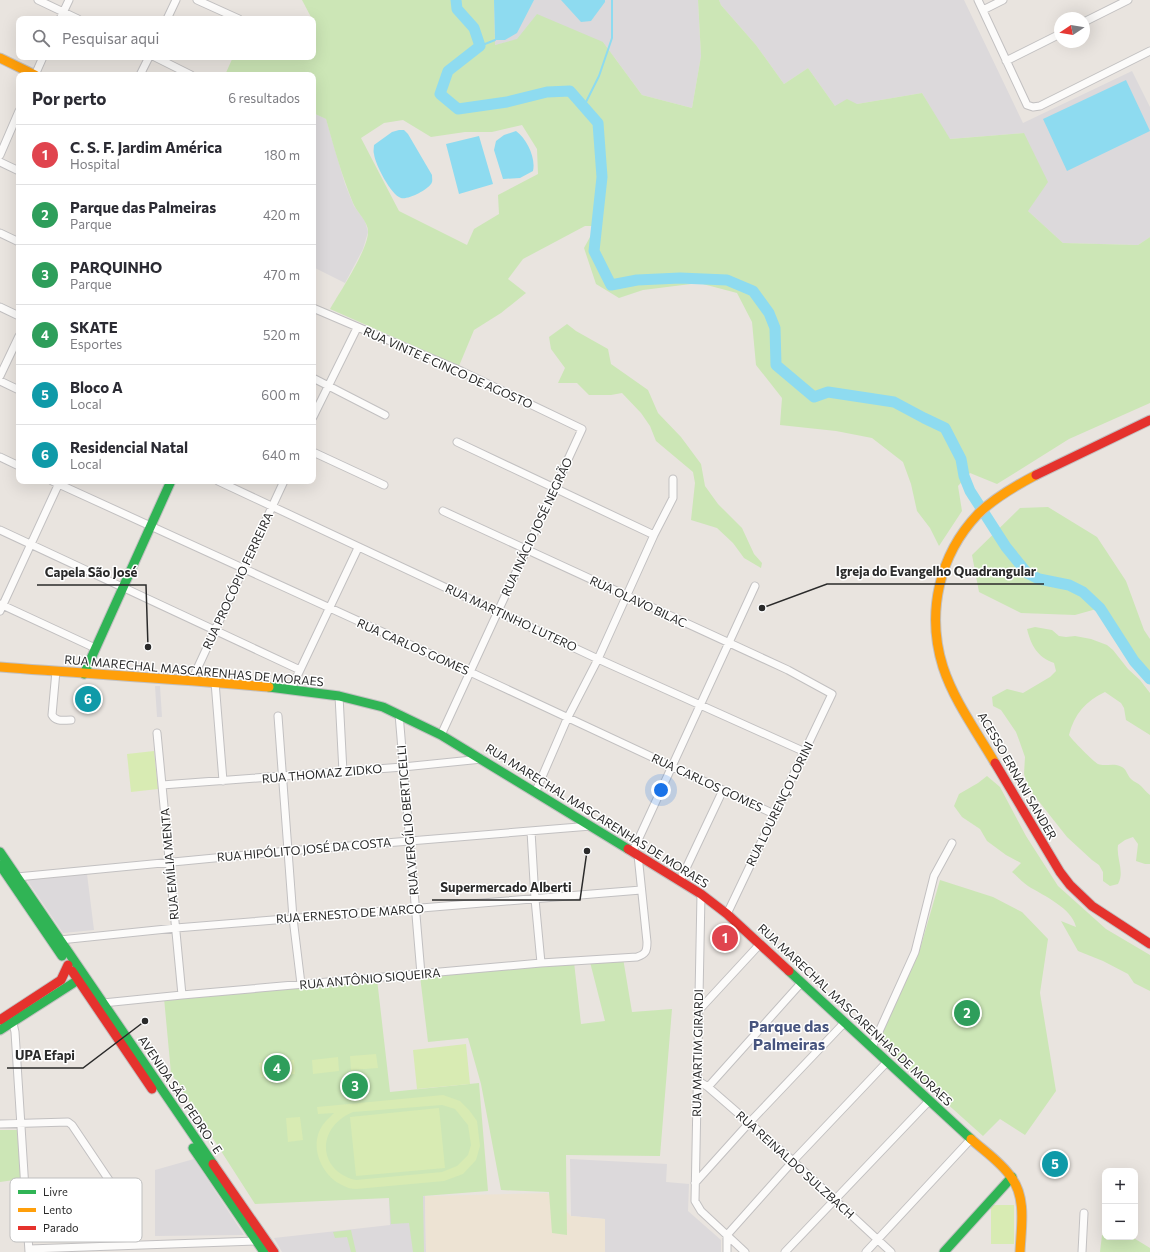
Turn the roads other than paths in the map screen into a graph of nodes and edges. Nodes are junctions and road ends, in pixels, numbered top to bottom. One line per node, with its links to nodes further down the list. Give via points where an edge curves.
1 (38, 0): 9 (street)
2 (68, 0): 9 (street)
3 (176, 0): 10 (street)
4 (197, 0): 11 (street)
5 (978, 0): 8 (street)
6 (1003, 0): 8 (street)
7 (1128, 0): 12 (street)
8 (983, 10): 19 (street)
9 (62, 15)
10 (168, 16)
11 (232, 16)
12 (1090, 19)
13 (1054, 37): 19 (street)
14 (1150, 51): 19 (street, via 1040,106 1033,107 1027,105)
15 (0, 58): 20 (main road)
16 (42, 60): 21 (street)
17 (148, 60): 22 (street)
18 (161, 60): 23 (street)
19 (1006, 61)
20 (29, 72)
21 (36, 72)
22 (142, 72)
23 (185, 72)
24 (16, 118): 25 (street)
25 (0, 155)
26 (0, 162): 27 (street)
27 (16, 170)
28 (0, 233): 29 (street)
29 (16, 241)
30 (0, 307): 32 (street)
31 (316, 309): 33 (street, RUA VINTE E CINCO DE AGOSTO)
32 (16, 315)
33 (357, 328): 38 (street); 43 (street, RUA VINTE E CINCO DE AGOSTO, via 461,371)
34 (16, 342): 35 (street)
35 (0, 376)
36 (316, 379): 38 (street)
37 (0, 381): 39 (street)
38 (328, 385): 40 (street); 41 (street)
39 (16, 389)
40 (316, 411)
41 (385, 415)
42 (1150, 420): 123 (main road, ACESSO ERNANI SANDER, via 1035,475 997,498 975,517 956,544 939,580 934,625 943,669 951,685 1060,872 1092,906)
43 (582, 429): 55 (street, RUA INÁCIO JOSÉ NEGRÃO)
44 (457, 442): 55 (street)
45 (316, 453): 54 (street)
46 (0, 457): 47 (street)
47 (16, 465)
48 (673, 479): 60 (street, via 673,498)
49 (56, 484): 61 (street)
50 (61, 484): 58 (street, RUA CARLOS GOMES)
51 (170, 484): 58 (main road)
52 (224, 484): 56 (street, RUA MARTINHO LUTERO)
53 (283, 484): 56 (street, RUA PROCÓPIO FERREIRA)
54 (384, 485)
55 (555, 488): 60 (street); 63 (street, RUA INÁCIO JOSÉ NEGRÃO)
56 (272, 506): 62 (street, RUA MARTINHO LUTERO); 64 (street, RUA PROCÓPIO FERREIRA)
57 (443, 511): 63 (street, RUA OLAVO BILAC)
58 (150, 526): 64 (street, RUA CARLOS GOMES); 66 (main road)
59 (0, 530): 61 (street)
60 (654, 535): 67 (street)
61 (31, 544): 66 (street); 68 (street)
62 (358, 548): 69 (street); 70 (street, RUA MARTINHO LUTERO)
63 (527, 550): 67 (street, RUA OLAVO BILAC); 70 (street, RUA INÁCIO JOSÉ NEGRÃO)
64 (243, 569): 69 (street, RUA CARLOS GOMES); 71 (street, RUA PROCÓPIO FERREIRA)
65 (754, 586): 72 (street)
66 (122, 588): 71 (street); 73 (main road)
67 (626, 596): 72 (street, RUA OLAVO BILAC); 74 (street)
68 (1, 607): 73 (street)
69 (330, 609): 76 (street); 78 (street, RUA CARLOS GOMES)
70 (497, 611): 74 (street, RUA MARTINHO LUTERO); 78 (street, RUA INÁCIO JOSÉ NEGRÃO)
71 (215, 630): 76 (street); 80 (street, RUA PROCÓPIO FERREIRA)
72 (729, 643): 83 (street, RUA OLAVO BILAC, via 791,671); 85 (street)
73 (95, 648): 79 (main road)
74 (598, 659): 85 (street, RUA MARTINHO LUTERO); 88 (street)
75 (0, 667): 77 (main road, RUA MARECHAL MASCARENHAS DE MORAES)
76 (300, 670): 82 (street)
77 (56, 671): 79 (main road, RUA MARECHAL MASCARENHAS DE MORAES); 89 (street, via 52,715 58,720)
78 (470, 672): 88 (street, RUA CARLOS GOMES); 91 (street, RUA INÁCIO JOSÉ NEGRÃO)
79 (84, 674): 80 (main road, RUA MARECHAL MASCARENHAS DE MORAES)
80 (192, 680): 81 (main road, RUA MARECHAL MASCARENHAS DE MORAES)
81 (215, 682): 82 (main road, RUA MARECHAL MASCARENHAS DE MORAES); 98 (street)
82 (291, 689): 84 (main road, RUA MARECHAL MASCARENHAS DE MORAES)
83 (832, 694): 92 (street, RUA LOURENÇO LORINI)
84 (339, 696): 86 (main road, RUA MARECHAL MASCARENHAS DE MORAES, via 383,707); 96 (street)
85 (700, 705): 92 (street, RUA MARTINHO LUTERO); 95 (street)
86 (399, 714): 91 (main road, RUA MARECHAL MASCARENHAS DE MORAES); 94 (street, RUA VERGÍLIO BERTICELLI)
87 (278, 716): 97 (street)
88 (567, 719): 95 (street, RUA CARLOS GOMES); 101 (street)
89 (71, 720)
90 (157, 733): 99 (street, RUA EMÍLIA MENTA)
91 (441, 735): 93 (main road, RUA MARECHAL MASCARENHAS DE MORAES)
92 (805, 752): 102 (street, RUA LOURENÇO LORINI)
93 (482, 759): 94 (street, RUA THOMAZ ZIDKO); 101 (main road, RUA MARECHAL MASCARENHAS DE MORAES)
94 (403, 767): 96 (street, RUA THOMAZ ZIDKO); 105 (street, RUA VERGÍLIO BERTICELLI)
95 (673, 767): 100 (street, RUA CARLOS GOMES); 109 (street)
96 (343, 772): 97 (street, RUA THOMAZ ZIDKO)
97 (283, 777): 98 (street, RUA THOMAZ ZIDKO); 107 (street)
98 (223, 782): 99 (street, RUA THOMAZ ZIDKO)
99 (162, 786): 110 (street, RUA EMÍLIA MENTA)
100 (723, 790): 102 (street, RUA CARLOS GOMES); 113 (street)
101 (535, 793): 103 (main road, RUA MARECHAL MASCARENHAS DE MORAES)
102 (774, 814): 118 (street, RUA LOURENÇO LORINI)
103 (591, 826): 104 (street, RUA HIPÓLITO JOSÉ DA COSTA); 109 (main road, RUA MARECHAL MASCARENHAS DE MORAES)
104 (531, 831): 105 (street, RUA HIPÓLITO JOSÉ DA COSTA); 116 (street)
105 (410, 842): 107 (street, RUA HIPÓLITO JOSÉ DA COSTA); 117 (street, RUA VERGÍLIO BERTICELLI)
106 (952, 843): 137 (street, via 934,876 915,952)
107 (288, 851): 110 (street, RUA HIPÓLITO JOSÉ DA COSTA); 119 (street)
108 (0, 852): 112 (main road, AVENIDA SÃO PEDRO - E)
109 (635, 853): 113 (main road, RUA MARECHAL MASCARENHAS DE MORAES); 114 (street)
110 (169, 862): 112 (street, RUA HIPÓLITO JOSÉ DA COSTA); 120 (street, RUA EMÍLIA MENTA)
111 (0, 866): 125 (main road, AVENIDA SÃO PEDRO - E)
112 (17, 877): 121 (main road, AVENIDA SÃO PEDRO - E)
113 (680, 881): 115 (main road, RUA MARECHAL MASCARENHAS DE MORAES)
114 (641, 890): 116 (street, RUA ERNESTO DE MARCO); 124 (street, RUA ANTÔNIO SIQUEIRA, via 647,950 644,955)
115 (702, 894): 118 (main road, RUA MARECHAL MASCARENHAS DE MORAES); 132 (street, RUA MARTIM GIRARDI)
116 (535, 899): 117 (street, RUA ERNESTO DE MARCO); 124 (street)
117 (415, 909): 119 (street, RUA ERNESTO DE MARCO); 126 (street, RUA VERGÍLIO BERTICELLI)
118 (727, 914): 122 (main road, RUA MARECHAL MASCARENHAS DE MORAES)
119 (293, 918): 120 (street, RUA ERNESTO DE MARCO); 129 (street)
120 (176, 928): 121 (street, RUA ERNESTO DE MARCO); 130 (street, RUA EMÍLIA MENTA)
121 (60, 940): 131 (main road, AVENIDA SÃO PEDRO - E)
122 (760, 944): 128 (main road, RUA MARECHAL MASCARENHAS DE MORAES); 132 (street)
123 (1150, 944)
124 (541, 964): 126 (street, RUA ANTÔNIO SIQUEIRA)
125 (68, 965): 127 (main road, AVENIDA SÃO PEDRO - E); 133 (main road, via 61,980)
126 (421, 974): 129 (street, RUA ANTÔNIO SIQUEIRA)
127 (78, 980): 133 (main road); 155 (main road, AVENIDA SÃO PEDRO - E)
128 (802, 982): 135 (main road, RUA MARECHAL MASCARENHAS DE MORAES); 140 (street)
129 (300, 984): 130 (street, RUA ANTÔNIO SIQUEIRA)
130 (182, 995): 131 (street, RUA ANTÔNIO SIQUEIRA)
131 (102, 1004): 158 (main road, AVENIDA SÃO PEDRO - E)
132 (699, 1010): 139 (street, RUA MARTIM GIRARDI)
133 (11, 1018): 134 (main road); 136 (main road); 142 (street, via 15,1032)
134 (0, 1020)
135 (845, 1022): 137 (main road, RUA MARECHAL MASCARENHAS DE MORAES); 143 (street)
136 (0, 1030)
137 (872, 1047): 138 (main road, RUA MARECHAL MASCARENHAS DE MORAES)
138 (887, 1062): 141 (main road, RUA MARECHAL MASCARENHAS DE MORAES); 146 (street)
139 (697, 1080): 140 (street, RUA REINALDO SULZBACH); 150 (street, RUA MARTIM GIRARDI)
140 (708, 1087): 143 (street, RUA REINALDO SULZBACH)
141 (930, 1101): 145 (main road, RUA MARECHAL MASCARENHAS DE MORAES); 151 (street)
142 (21, 1123): 144 (street); 148 (street); 149 (street, via 68,1122)
143 (750, 1123): 146 (street, RUA REINALDO SULZBACH); 150 (street)
144 (0, 1124)
145 (972, 1139): 147 (main road, RUA MARECHAL MASCARENHAS DE MORAES); 154 (street)
146 (793, 1161): 151 (street, RUA REINALDO SULZBACH); 153 (street)
147 (1012, 1177): 164 (main road); 165 (main road, RUA MARECHAL MASCARENHAS DE MORAES, via 1022,1210)
148 (24, 1178)
149 (108, 1178)
150 (695, 1184): 153 (street, RUA MARTIM GIRARDI, via 695,1201 701,1211)
151 (834, 1200): 154 (street, RUA REINALDO SULZBACH); 161 (street)
152 (1084, 1213): 166 (street)
153 (727, 1235): 159 (street); 160 (street)
154 (877, 1239): 162 (street); 163 (street, RUA REINALDO SULZBACH)
155 (257, 1241): 156 (street); 157 (main road, AVENIDA SÃO PEDRO - E)
156 (29, 1250)
157 (264, 1252)
158 (274, 1252)
159 (727, 1252)
160 (745, 1252)
161 (786, 1252)
162 (866, 1252)
163 (891, 1252)
164 (944, 1252)
165 (1020, 1252)
166 (1082, 1252)

